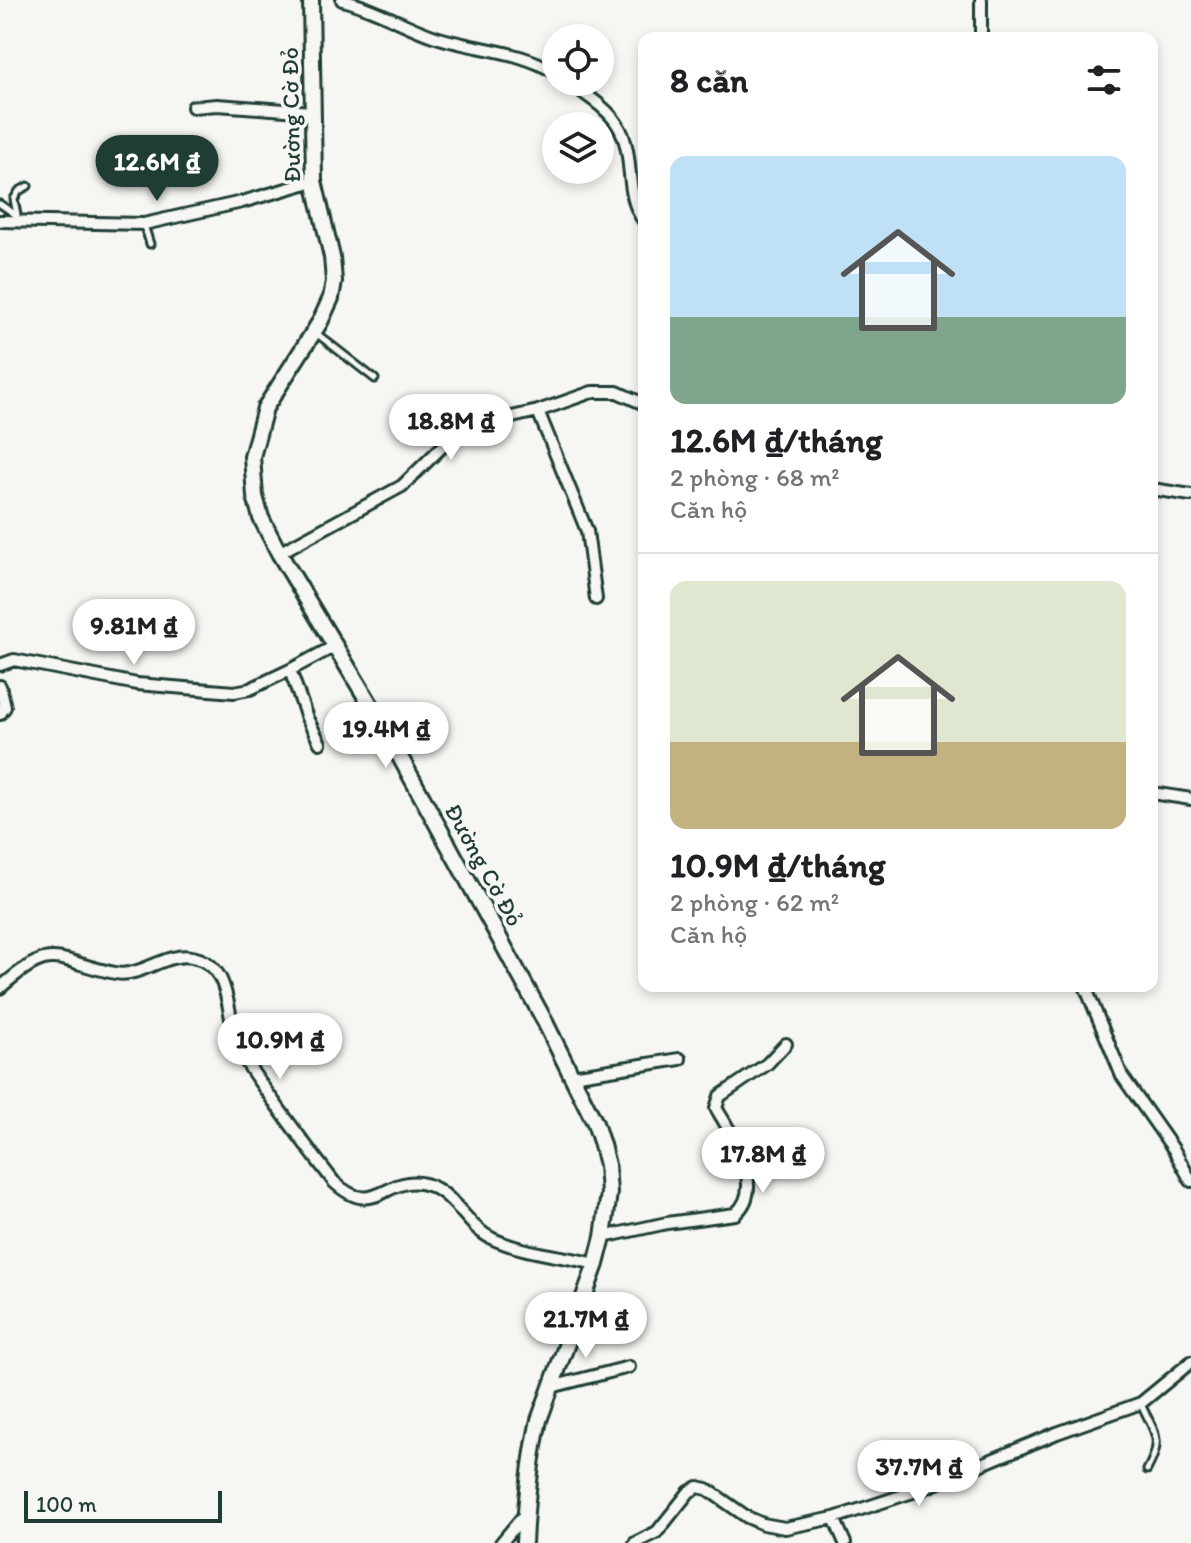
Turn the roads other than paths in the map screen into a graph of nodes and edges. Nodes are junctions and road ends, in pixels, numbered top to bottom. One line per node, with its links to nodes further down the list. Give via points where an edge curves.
1 (311, 0): 8 (main road, Đường Cờ Đỏ)
2 (342, 0): 5 (street, via 431,35)
3 (981, 0): 4 (street)
4 (981, 32)
5 (542, 65)
6 (586, 96): 12 (street, via 620,129)
7 (193, 107): 8 (street)
8 (312, 112): 9 (main road, Đường Cờ Đỏ)
9 (314, 181): 15 (street); 17 (main road, Đường Cờ Đỏ, via 334,268 331,298)
10 (28, 186): 13 (lane, via 14,199)
11 (0, 204): 13 (lane)
12 (638, 213)
13 (17, 218): 14 (street); 15 (street)
14 (0, 221)
15 (144, 224): 16 (lane)
16 (150, 244)
17 (314, 331): 18 (lane); 23 (main road, Đường Cờ Đỏ, via 265,408 252,457 261,518)
18 (375, 379)
19 (638, 401): 20 (street, via 617,392 592,392)
20 (538, 411): 23 (street, via 458,434 402,486); 24 (street, via 587,531)
21 (1158, 490): 22 (street)
22 (1191, 495)
23 (279, 553): 25 (main road, Đường Cờ Đỏ)
24 (596, 599)
25 (335, 646): 27 (street); 37 (main road, Đường Cờ Đỏ)
26 (0, 665): 27 (street, via 14,660 110,680 234,692)
27 (290, 670): 30 (street)
28 (0, 686): 29 (street, via 5,707)
29 (0, 714)
30 (320, 743)
31 (1158, 794): 32 (street)
32 (1191, 799)
33 (0, 988): 40 (street, via 37,960 63,958 116,973 175,957 206,963 226,990 237,1044 251,1070 345,1192 370,1198 419,1183 450,1198 491,1239)
34 (1087, 992): 38 (street, via 1122,1076)
35 (786, 1044): 39 (street, via 717,1102 746,1168 747,1192 740,1211)
36 (680, 1059): 37 (street)
37 (572, 1076): 39 (main road, Đường Cờ Đỏ, via 595,1123 607,1165)
38 (1191, 1181)
39 (603, 1237): 40 (main road, Đường Cờ Đỏ)
40 (596, 1264): 43 (main road, Đường Cờ Đỏ)
41 (1191, 1362): 44 (street)
42 (629, 1367): 43 (street)
43 (551, 1387): 46 (main road, Đường Cờ Đỏ, via 533,1446)
44 (1141, 1403): 45 (lane, via 1158,1447); 47 (street)
45 (1147, 1470)
46 (525, 1514): 48 (street); 49 (main road, Đường Cờ Đỏ)
47 (834, 1518): 50 (street, via 785,1528 763,1524 698,1487 657,1532); 51 (street)
48 (501, 1543)
49 (527, 1543)
50 (635, 1543)
51 (845, 1543)

